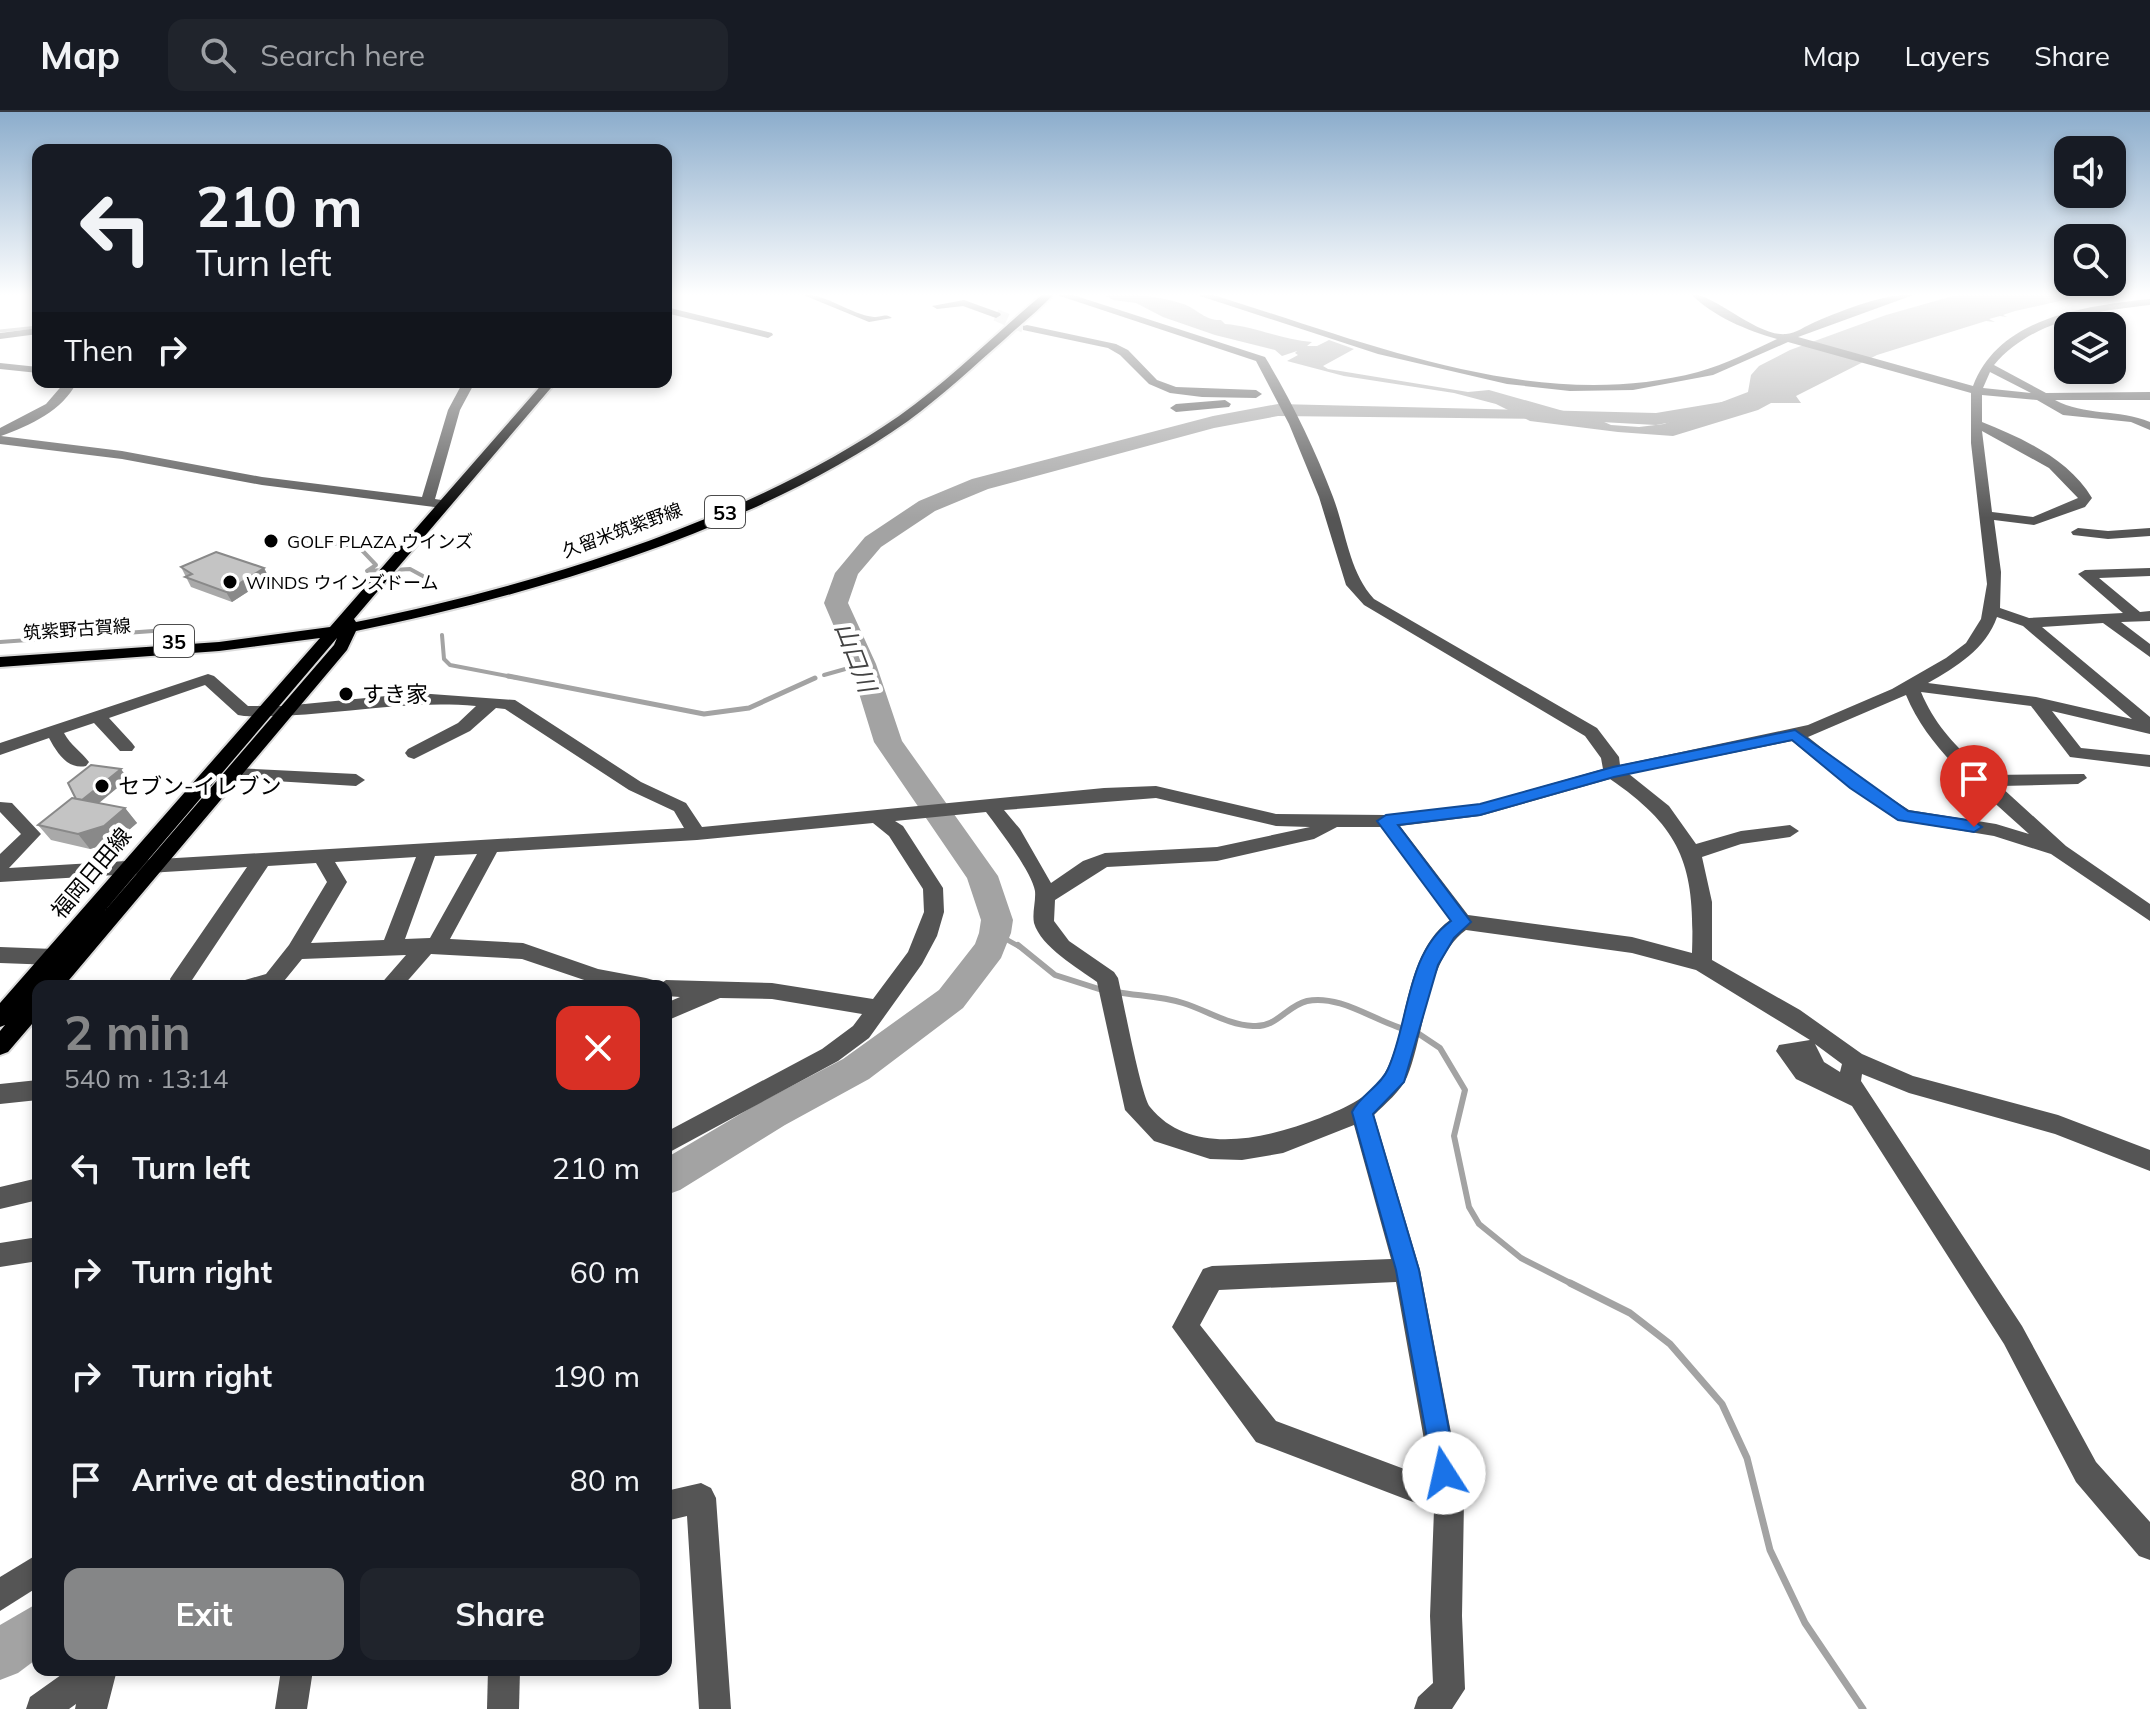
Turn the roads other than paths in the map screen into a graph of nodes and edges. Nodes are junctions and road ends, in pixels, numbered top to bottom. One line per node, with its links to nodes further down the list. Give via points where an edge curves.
1 (948, 369): 32 (main road, 久留米筑紫野線 / 53, via 902,408 791,471 681,520)
2 (964, 369): 32 (main road, 久留米筑紫野線 / 53, via 884,432 754,500 639,547 483,597)
3 (1138, 369): 15 (street, via 1173,391)
4 (1265, 369): 14 (street)
5 (1455, 369): 6 (street, via 1520,384 1622,389)
6 (1719, 369)
7 (1893, 369): 13 (street)
8 (1986, 369): 13 (street)
9 (1992, 369): 16 (street)
10 (69, 388): 21 (street, via 52,405)
11 (465, 388): 23 (street, via 453,409)
12 (544, 388): 23 (main road, 福岡日田線)
13 (1977, 391): 16 (street); 19 (street)
14 (1276, 392): 15 (street); 50 (street, via 1326,497 1353,585 1369,602 1591,732 1610,757)
15 (1256, 394): 18 (street, via 1235,404)
16 (2041, 396): 17 (street); 20 (street, via 2067,412 2133,419)
17 (2150, 396)
18 (1176, 408)
19 (1977, 424): 24 (street); 24 (street, via 2015,442 2074,482 2085,498 2034,521)
20 (2150, 426)
21 (0, 433)
22 (0, 440): 23 (street)
23 (434, 503): 32 (main road, 福岡日田線)
24 (1986, 515): 28 (street, via 1995,578)
25 (2078, 532): 26 (street)
26 (2150, 532)
27 (2150, 572): 29 (street, via 2085,574)
28 (1992, 610): 31 (street); 36 (street, via 1971,648)
29 (2143, 616): 30 (street)
30 (2106, 618): 31 (street); 33 (street)
31 (2028, 623): 42 (street)
32 (344, 625): 34 (main road, 筑紫野古賀線 / 35); 35 (main road, 筑紫野古賀線 / 35, via 196,649); 39 (main road, 福岡日田線, via 341,647); 40 (main road, 福岡日田線)
33 (2150, 652)
34 (0, 654)
35 (0, 662)
36 (1910, 686): 38 (street); 44 (street); 54 (street, via 1925,721)
37 (489, 702): 39 (street, via 402,699); 47 (street, via 464,727); 61 (street, via 509,704 635,786 680,807)
38 (2036, 702): 42 (street); 48 (street, via 2076,753)
39 (288, 712): 40 (street); 51 (main road, 福岡日田線)
40 (265, 713): 41 (street, via 244,711 208,679); 70 (main road, 福岡日田線)
41 (97, 716): 43 (street); 45 (street)
42 (2150, 727)
43 (54, 731): 46 (street); 49 (street, via 64,750)
44 (1795, 735): 50 (street); 64 (street, via 1904,816 1996,830)
45 (126, 747)
46 (0, 749)
47 (414, 753)
48 (2150, 761)
49 (80, 762)
50 (1613, 772): 58 (street, via 1480,810); 65 (street, via 1666,810)
51 (234, 774): 53 (street); 69 (main road, 福岡日田線)
52 (2078, 778): 54 (street)
53 (356, 780)
54 (1983, 781): 64 (street)
55 (6, 807): 68 (street, via 32,834)
56 (983, 807): 57 (street); 59 (street, via 1156,792 1263,818); 72 (street, via 1013,834)
57 (883, 817): 61 (street); 90 (street, via 933,888 934,900 927,936)
58 (1386, 821): 59 (street); 74 (street)
59 (1332, 822): 72 (street, via 1314,833 1217,854 1105,860)
60 (1790, 831): 65 (street, via 1748,834)
61 (697, 834): 62 (street)
62 (491, 846): 63 (street); 75 (street)
63 (428, 850): 66 (street); 76 (street)
64 (2059, 851): 73 (street)
65 (1693, 853): 80 (street, via 1705,910)
66 (322, 856): 67 (street); 77 (street, via 337,882)
67 (261, 861): 69 (street); 83 (street)
68 (0, 865)
69 (154, 866): 70 (street); 82 (main road, 福岡日田線)
70 (130, 867): 71 (street); 79 (main road, 福岡日田線)
71 (0, 875)
72 (1045, 897): 98 (street, via 1044,922 1062,946 1107,978 1137,1110 1162,1134 1210,1149 1242,1150 1283,1143)
73 (2150, 914)
74 (1462, 922): 80 (street, via 1632,945); 98 (street, via 1447,933 1429,965 1396,1076)
75 (431, 946): 76 (street); 85 (street); 86 (street, via 523,951)
76 (392, 947): 77 (street)
77 (296, 951): 84 (street)
78 (0, 955): 79 (street)
79 (54, 957): 81 (main road, 福岡日田線)
80 (1702, 964): 95 (street, via 1792,1016)
81 (34, 980)
82 (57, 980)
83 (181, 980)
84 (273, 980)
85 (396, 980)
86 (613, 980)
87 (32, 982): 93 (main road, 福岡日田線)
88 (672, 988): 89 (street)
89 (723, 988): 90 (street); 92 (street)
90 (878, 1008): 99 (street, via 861,1032 830,1055)
91 (32, 1009): 94 (main road)
92 (672, 1009)
93 (0, 1018)
94 (0, 1046)
95 (1854, 1060): 100 (street, via 1909,1084 2058,1125); 108 (street, via 1849,1082 1855,1093 2013,1335 2086,1472)
96 (32, 1091): 97 (street)
97 (0, 1094)
98 (1362, 1112): 105 (street)
99 (672, 1141)
100 (2150, 1161)
101 (32, 1190): 102 (street)
102 (0, 1198)
103 (32, 1250): 104 (street)
104 (0, 1255)
105 (1407, 1270): 106 (street); 106 (street, via 1212,1278 1185,1327 1266,1432)
106 (1449, 1501): 120 (street, via 1449,1689)
107 (672, 1505): 119 (street, via 701,1498)
108 (2150, 1545)
109 (32, 1573): 110 (street)
110 (0, 1596)
111 (89, 1676): 115 (street)
112 (97, 1676): 116 (street)
113 (296, 1676): 117 (street)
114 (504, 1676): 118 (street)
115 (42, 1709)
116 (91, 1709)
117 (291, 1709)
118 (503, 1709)
119 (715, 1709)
120 (1430, 1709)

